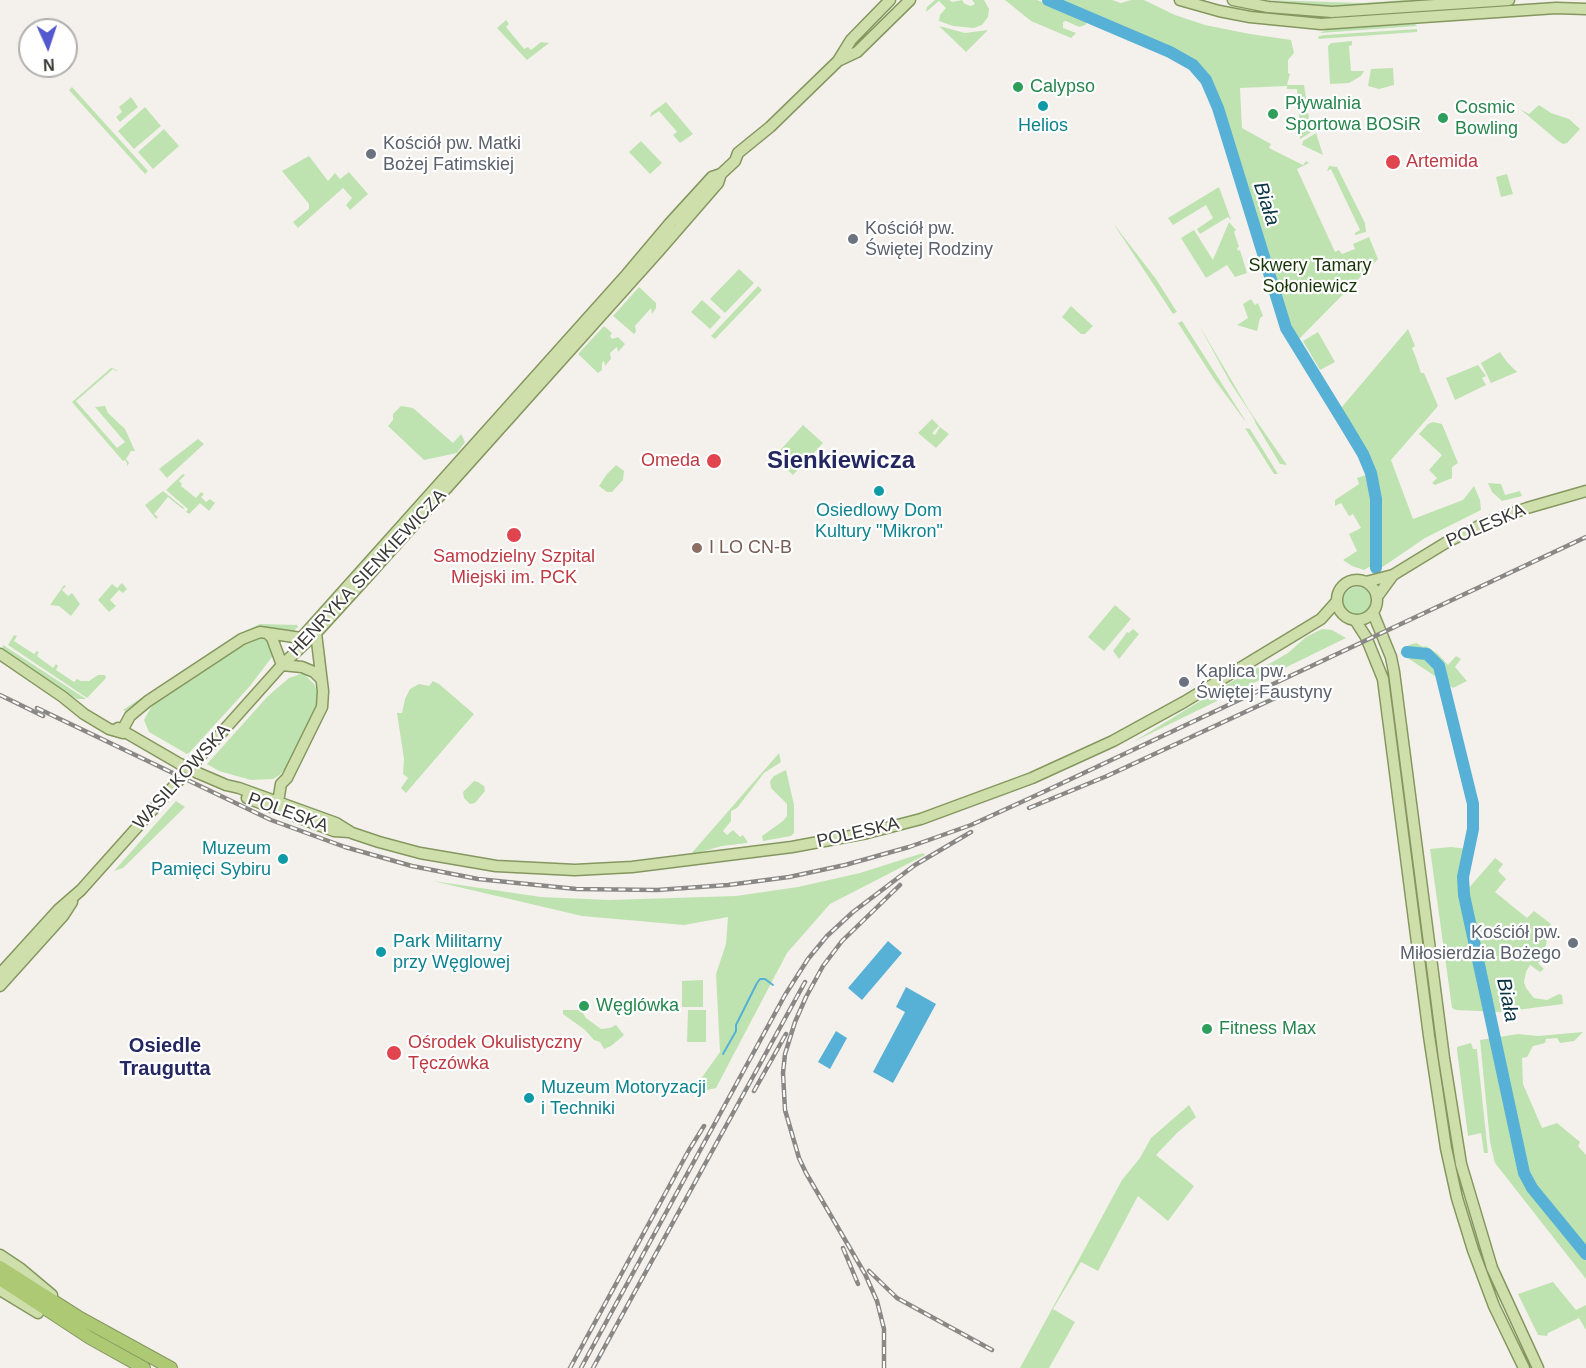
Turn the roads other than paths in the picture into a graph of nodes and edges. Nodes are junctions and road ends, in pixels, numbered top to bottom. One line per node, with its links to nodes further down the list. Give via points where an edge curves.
1 (890, 0): 9 (main road, HENRYKA SIENKIEWICZA, via 851,40)
2 (898, 0): 8 (main road)
3 (910, 0): 8 (main road, HENRYKA SIENKIEWICZA)
4 (1180, 0): 7 (main road, via 1224,13 1321,24)
5 (1233, 0): 6 (main road, via 1332,12)
6 (1509, 0)
7 (1586, 9)
8 (898, 12): 9 (main road, HENRYKA SIENKIEWICZA, via 857,52)
9 (838, 61): 11 (main road, HENRYKA SIENKIEWICZA, via 738,153 721,174 712,177 630,277)
10 (1586, 491): 12 (main road, POLESKA, via 1485,523)
11 (417, 514): 19 (main road, HENRYKA SIENKIEWICZA); 21 (main road, HENRYKA SIENKIEWICZA)
12 (1393, 575): 13 (main road, POLESKA); 14 (main road, POLESKA)
13 (1366, 582): 14 (main road); 15 (main road, via 1355,580 1344,585)
14 (1377, 597): 16 (main road)
15 (1337, 601): 17 (main road, POLESKA); 18 (main road, via 1339,610)
16 (1372, 613): 18 (main road, via 1368,618); 29 (main road, via 1394,672)
17 (1321, 619): 18 (main road, POLESKA); 26 (main road, POLESKA, via 1113,741 1032,778 921,819 792,847 684,862 536,869 420,853 334,831)
18 (1350, 619): 28 (main road, via 1366,637 1383,679)
19 (316, 633): 23 (main road, HENRYKA SIENKIEWICZA); 24 (main road)
20 (268, 634): 21 (main road); 23 (main road); 25 (main road, via 252,634 242,639 160,692 130,716)
21 (301, 638): 23 (main road, HENRYKA SIENKIEWICZA)
22 (0, 654): 25 (main road, POLESKA)
23 (282, 665): 24 (main road, via 314,672); 27 (main road, WASILKOWSKA)
24 (320, 678): 26 (main road, via 322,707 281,784)
25 (123, 733): 26 (main road, POLESKA, bridge, via 226,785 238,795)
26 (276, 806)
27 (61, 913): 30 (main road, WASILKOWSKA); 31 (main road, WASILKOWSKA)
28 (1418, 952): 29 (main road, via 1425,957); 32 (main road)
29 (1431, 952): 33 (main road)
30 (0, 974)
31 (0, 986)
32 (1438, 1102): 33 (main road, via 1443,1098); 44 (main road, via 1467,1233 1494,1306)
33 (1451, 1102): 45 (main road, via 1461,1164 1485,1247)
34 (0, 1254): 38 (main road)
35 (0, 1268): 40 (highway)
36 (0, 1279): 41 (highway)
37 (0, 1290): 39 (main road)
38 (52, 1295): 40 (highway)
39 (38, 1313): 41 (highway)
40 (80, 1318): 43 (highway)
41 (90, 1338): 42 (highway)
42 (144, 1368)
43 (171, 1368)
44 (1524, 1368)
45 (1538, 1368)

